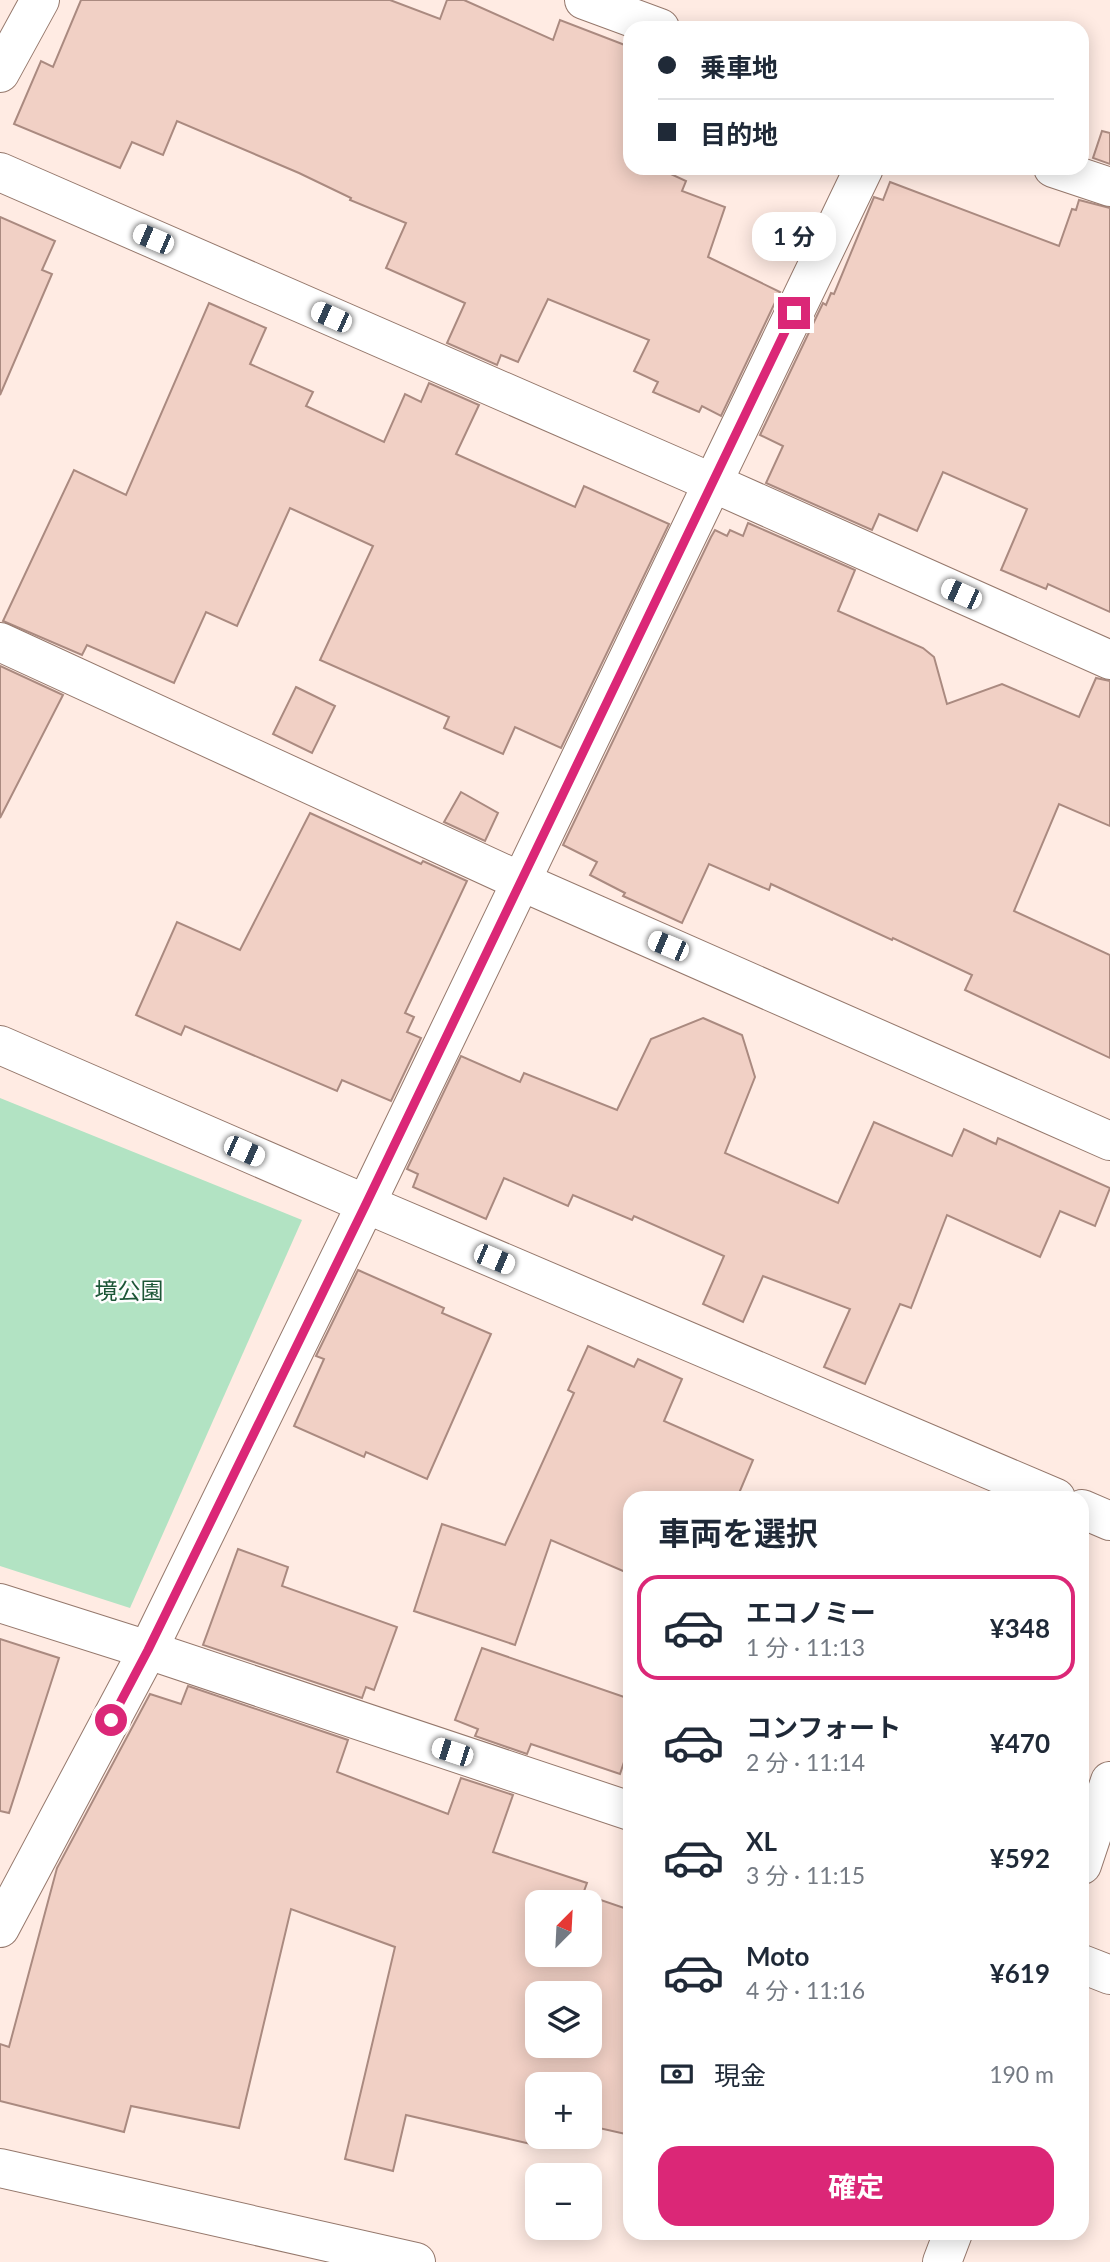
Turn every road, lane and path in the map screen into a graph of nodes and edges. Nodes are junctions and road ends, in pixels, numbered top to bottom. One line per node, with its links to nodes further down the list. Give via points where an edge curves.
1 (40, 0): 4 (street)
2 (584, 0): 3 (street)
3 (641, 21)
4 (0, 73)
5 (0, 172): 9 (street)
6 (861, 175): 9 (street)
7 (1074, 175): 8 (street)
8 (1110, 187)
9 (713, 483): 11 (street); 12 (street)
10 (0, 642): 12 (street)
11 (1110, 660)
12 (520, 881): 14 (street); 15 (street)
13 (0, 1045): 15 (street)
14 (1110, 1141)
15 (366, 1204): 16 (street); 20 (street)
16 (1040, 1491)
17 (1089, 1512): 18 (street)
18 (1110, 1521)
19 (0, 1603): 20 (street)
20 (148, 1650): 22 (street); 24 (street)
21 (1110, 1781): 23 (street)
22 (623, 1809)
23 (1089, 1844)
24 (0, 1928)
25 (1089, 1967): 26 (street)
26 (1110, 1975)
27 (0, 2168): 29 (street)
28 (951, 2240): 30 (street)
29 (416, 2262)
30 (943, 2262)

